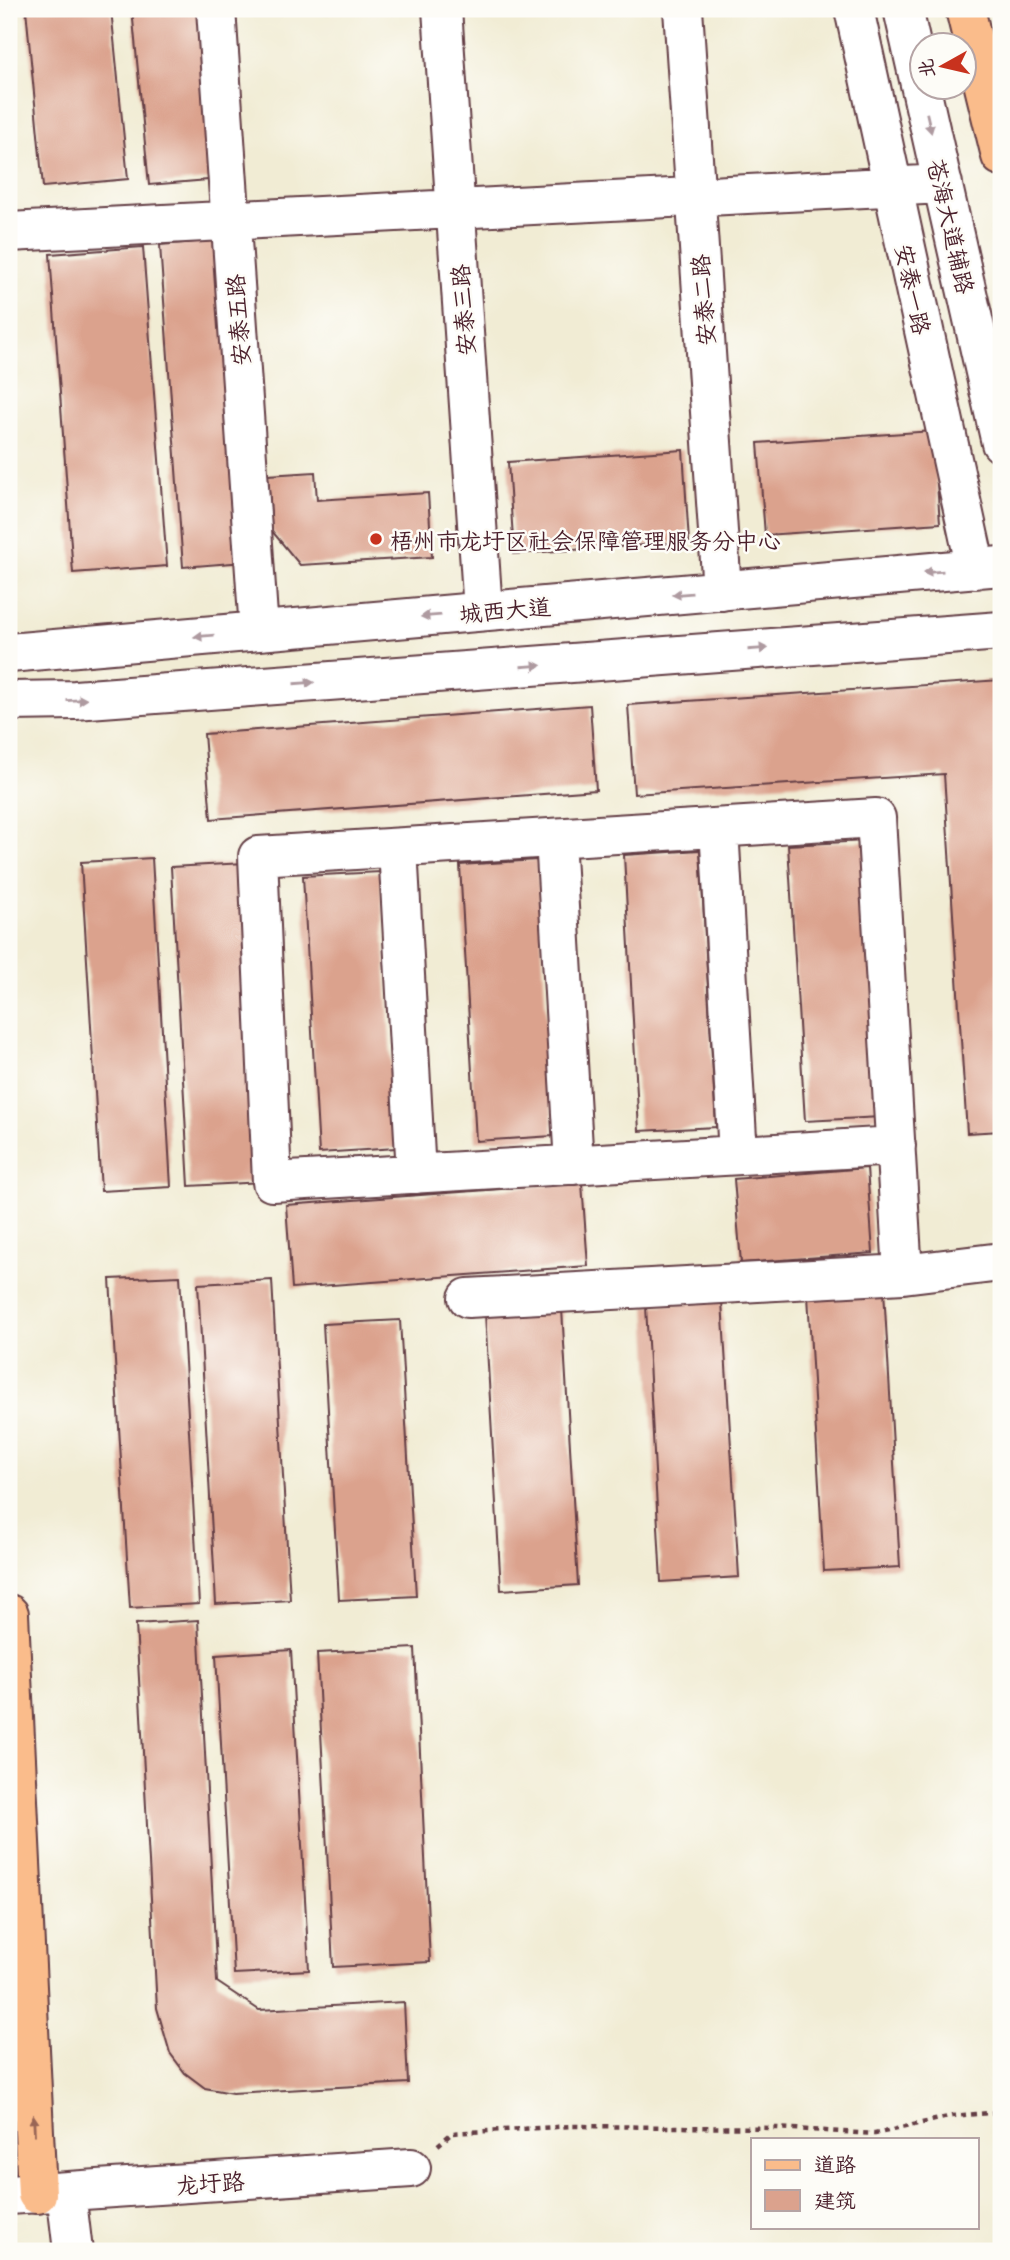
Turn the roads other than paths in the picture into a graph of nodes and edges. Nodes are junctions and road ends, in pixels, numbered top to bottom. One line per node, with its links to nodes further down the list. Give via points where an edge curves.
1 (216, 9): 12 (street, 安泰五路)
2 (442, 9): 11 (street, 安泰三路)
3 (683, 9): 10 (street, 安泰二路)
4 (854, 9): 9 (street, 安泰一路)
5 (903, 9): 8 (street, 苍海大道辅路, one-way to 8)
6 (965, 9): 7 (main road)
7 (1001, 156)
8 (943, 184): 9 (street); 14 (street, 苍海大道辅路)
9 (892, 187): 10 (street); 15 (street, 安泰一路)
10 (696, 197): 11 (street); 16 (street, 安泰二路)
11 (456, 209): 12 (street); 17 (street, 安泰三路)
12 (230, 220): 13 (street); 18 (street, 安泰五路)
13 (9, 232)
14 (1001, 443)
15 (989, 567): 16 (street, 城西大道, one-way to 16)
16 (722, 590): 17 (street, 城西大道, one-way to 17)
17 (483, 611): 18 (street, 城西大道, one-way to 18)
18 (258, 631): 20 (street, 城西大道, one-way to 20)
19 (1001, 631): 21 (street, one-way to 19, via 75,700)
20 (9, 653)
21 (9, 701)
22 (719, 828): 23 (street); 25 (street, via 876,818); 26 (street)
23 (555, 838): 24 (street); 27 (street)
24 (398, 848): 28 (street); 28 (street, via 258,856 272,1182)
25 (896, 1146): 26 (street); 30 (street)
26 (738, 1155): 27 (street)
27 (574, 1165): 28 (street)
28 (416, 1174)
29 (1001, 1262): 30 (street)
30 (903, 1274): 31 (street)
31 (468, 1298)
32 (9, 1614): 34 (main road, one-way to 32)
33 (411, 2168): 34 (street, 龙圩路)
34 (37, 2194): 35 (street)
35 (73, 2251)

